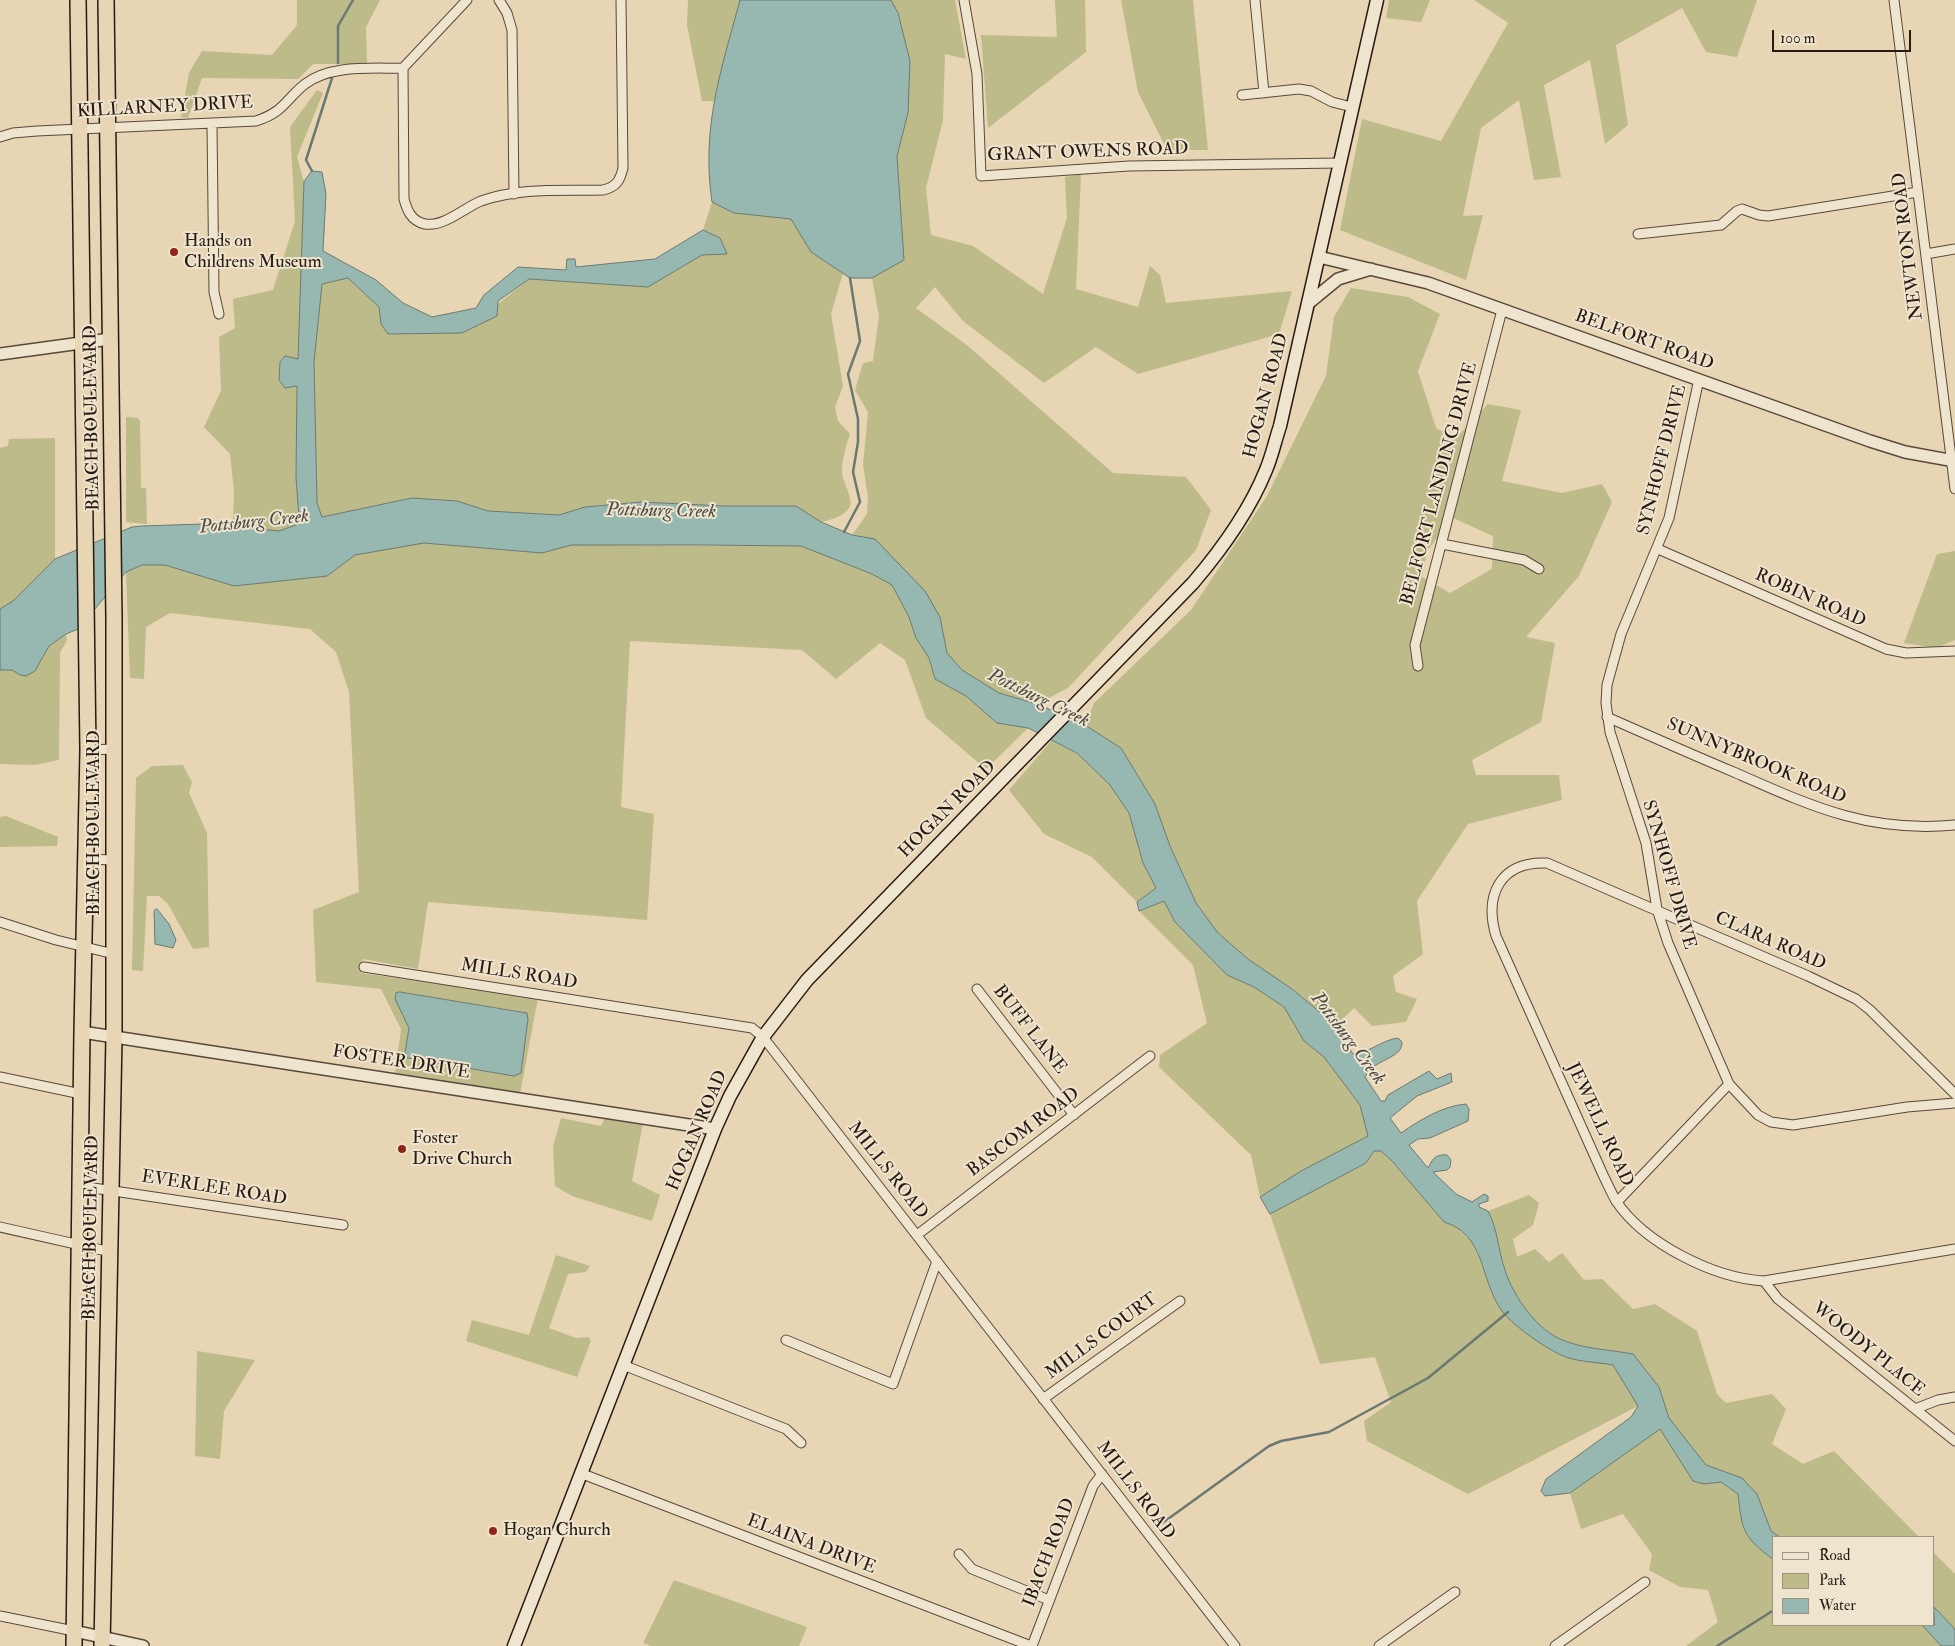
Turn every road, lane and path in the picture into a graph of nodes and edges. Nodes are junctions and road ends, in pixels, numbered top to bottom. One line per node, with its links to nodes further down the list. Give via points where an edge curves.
1 (78, 0): 15 (highway)
2 (106, 0): 16 (highway, BEACH BOULEVARD)
3 (467, 0): 10 (street)
4 (499, 0): 20 (street, via 512,30)
5 (621, 0): 20 (street, via 623,168 617,183 603,190)
6 (964, 0): 18 (street, GRANT OWENS ROAD, via 977,74 981,176 1129,166)
7 (1255, 0): 11 (street)
8 (1377, 0): 13 (main road, HOGAN ROAD)
9 (1894, 0): 19 (street, NEWTON ROAD)
10 (403, 68): 14 (street, KILLARNEY DRIVE, via 328,73 306,83 268,118); 20 (street, via 404,199 411,216 418,222 436,223 481,202)
11 (1264, 92): 12 (street); 13 (street, via 1311,91 1332,102)
12 (1242, 95)
13 (1352, 107): 18 (main road, HOGAN ROAD)
14 (212, 124): 16 (street, KILLARNEY DRIVE); 28 (street, via 214,292)
15 (80, 130): 16 (street, KILLARNEY DRIVE); 17 (street, KILLARNEY DRIVE, via 14,133); 30 (highway)
16 (108, 130): 29 (highway, BEACH BOULEVARD)
17 (0, 137)
18 (1340, 163): 24 (main road, HOGAN ROAD)
19 (1918, 192): 21 (street, via 1768,216 1742,209 1721,225); 23 (street, NEWTON ROAD)
20 (514, 194)
21 (1638, 234)
22 (1955, 249): 23 (street)
23 (1926, 254): 33 (street, NEWTON ROAD)
24 (1319, 257): 25 (street, BELFORT ROAD); 26 (main road, HOGAN ROAD)
25 (1373, 268): 26 (street, via 1338,279); 27 (street, BELFORT ROAD, via 1428,283)
26 (1310, 302): 55 (main road, HOGAN ROAD, via 1266,470 1234,528 1193,583 822,964)
27 (1502, 310): 32 (street, BELFORT ROAD); 35 (street, BELFORT LANDING DRIVE)
28 (219, 314)
29 (110, 339): 30 (street); 41 (highway, BEACH BOULEVARD)
30 (83, 343): 31 (street); 42 (highway)
31 (0, 354)
32 (1699, 379): 33 (street, BELFORT ROAD, via 1904,452); 36 (street, SYNHOFF DRIVE, via 1669,518)
33 (1953, 461): 34 (street, NEWTON ROAD)
34 (1955, 489)
35 (1442, 544): 37 (street, via 1524,560); 39 (street, BELFORT LANDING DRIVE, via 1415,646)
36 (1658, 549): 38 (street, ROBIN ROAD, via 1886,649 1906,653); 40 (street, SYNHOFF DRIVE, via 1617,649 1607,686)
37 (1539, 569)
38 (1955, 651)
39 (1418, 666)
40 (1607, 717): 43 (street, SUNNYBROOK ROAD, via 1826,811 1879,825); 47 (street, SYNHOFF DRIVE, via 1617,759 1650,860)
41 (114, 749): 42 (street); 45 (highway, BEACH BOULEVARD)
42 (88, 750): 44 (highway)
43 (1955, 825)
44 (85, 859): 45 (street); 49 (highway)
45 (114, 860): 50 (highway, BEACH BOULEVARD)
46 (1495, 890): 47 (street, CLARA ROAD, via 1508,873 1517,868 1547,863); 66 (street, JEWELL ROAD, via 1491,912 1496,936)
47 (1658, 910): 58 (street, SYNHOFF DRIVE, via 1668,943); 60 (street, CLARA ROAD, via 1856,999 1884,1022)
48 (0, 922): 49 (street)
49 (84, 947): 50 (street); 53 (highway)
50 (114, 954): 54 (highway, BEACH BOULEVARD)
51 (364, 967): 55 (street, MILLS ROAD, via 752,1028)
52 (977, 989): 62 (street, BUFF LANE)
53 (82, 1032): 54 (street, FOSTER DRIVE); 59 (highway)
54 (114, 1037): 63 (street, FOSTER DRIVE); 65 (highway, BEACH BOULEVARD)
55 (763, 1037): 63 (main road, HOGAN ROAD); 69 (street, MILLS ROAD)
56 (1150, 1056): 62 (street, BASCOM ROAD)
57 (0, 1077): 59 (street)
58 (1729, 1084): 61 (street, SYNHOFF DRIVE, via 1758,1115 1783,1125); 66 (street)
59 (82, 1094): 64 (highway)
60 (1955, 1094)
61 (1955, 1102)
62 (1074, 1115): 69 (street, BASCOM ROAD)
63 (715, 1129): 77 (main road, HOGAN ROAD)
64 (80, 1186): 65 (street, EVERLEE ROAD); 70 (highway)
65 (112, 1191): 67 (street, EVERLEE ROAD); 72 (highway, BEACH BOULEVARD)
66 (1617, 1202): 74 (street, JEWELL ROAD, via 1646,1232 1673,1252 1744,1280)
67 (343, 1225)
68 (0, 1227): 70 (street)
69 (917, 1235): 73 (street, MILLS ROAD)
70 (79, 1245): 72 (street); 90 (highway)
71 (1955, 1249): 74 (street, JEWELL ROAD)
72 (111, 1252): 91 (highway, BEACH BOULEVARD)
73 (937, 1261): 76 (street, via 893,1384); 79 (street, MILLS ROAD)
74 (1764, 1281): 80 (street, WOODY PLACE, via 1778,1299)
75 (1180, 1301): 79 (street, MILLS COURT)
76 (786, 1340)
77 (623, 1366): 82 (street, via 786,1429); 83 (main road, HOGAN ROAD)
78 (1955, 1397): 80 (street)
79 (1044, 1399): 84 (street, MILLS ROAD)
80 (1915, 1409): 81 (street, WOODY PLACE)
81 (1955, 1441)
82 (801, 1443)
83 (580, 1473): 93 (main road, HOGAN ROAD); 94 (street, ELAINA DRIVE)
84 (1102, 1474): 88 (street, IBACH ROAD, via 1093,1486); 95 (street, MILLS ROAD)
85 (958, 1554): 88 (street, via 972,1568)
86 (1645, 1582): 97 (street)
87 (1455, 1592): 96 (street)
88 (1049, 1600): 94 (street, IBACH ROAD)
89 (0, 1616): 90 (street)
90 (74, 1639): 91 (street)
91 (102, 1642): 92 (street)
92 (143, 1646)
93 (514, 1646)
94 (1031, 1646)
95 (1235, 1646)
96 (1379, 1646)
97 (1555, 1646)

